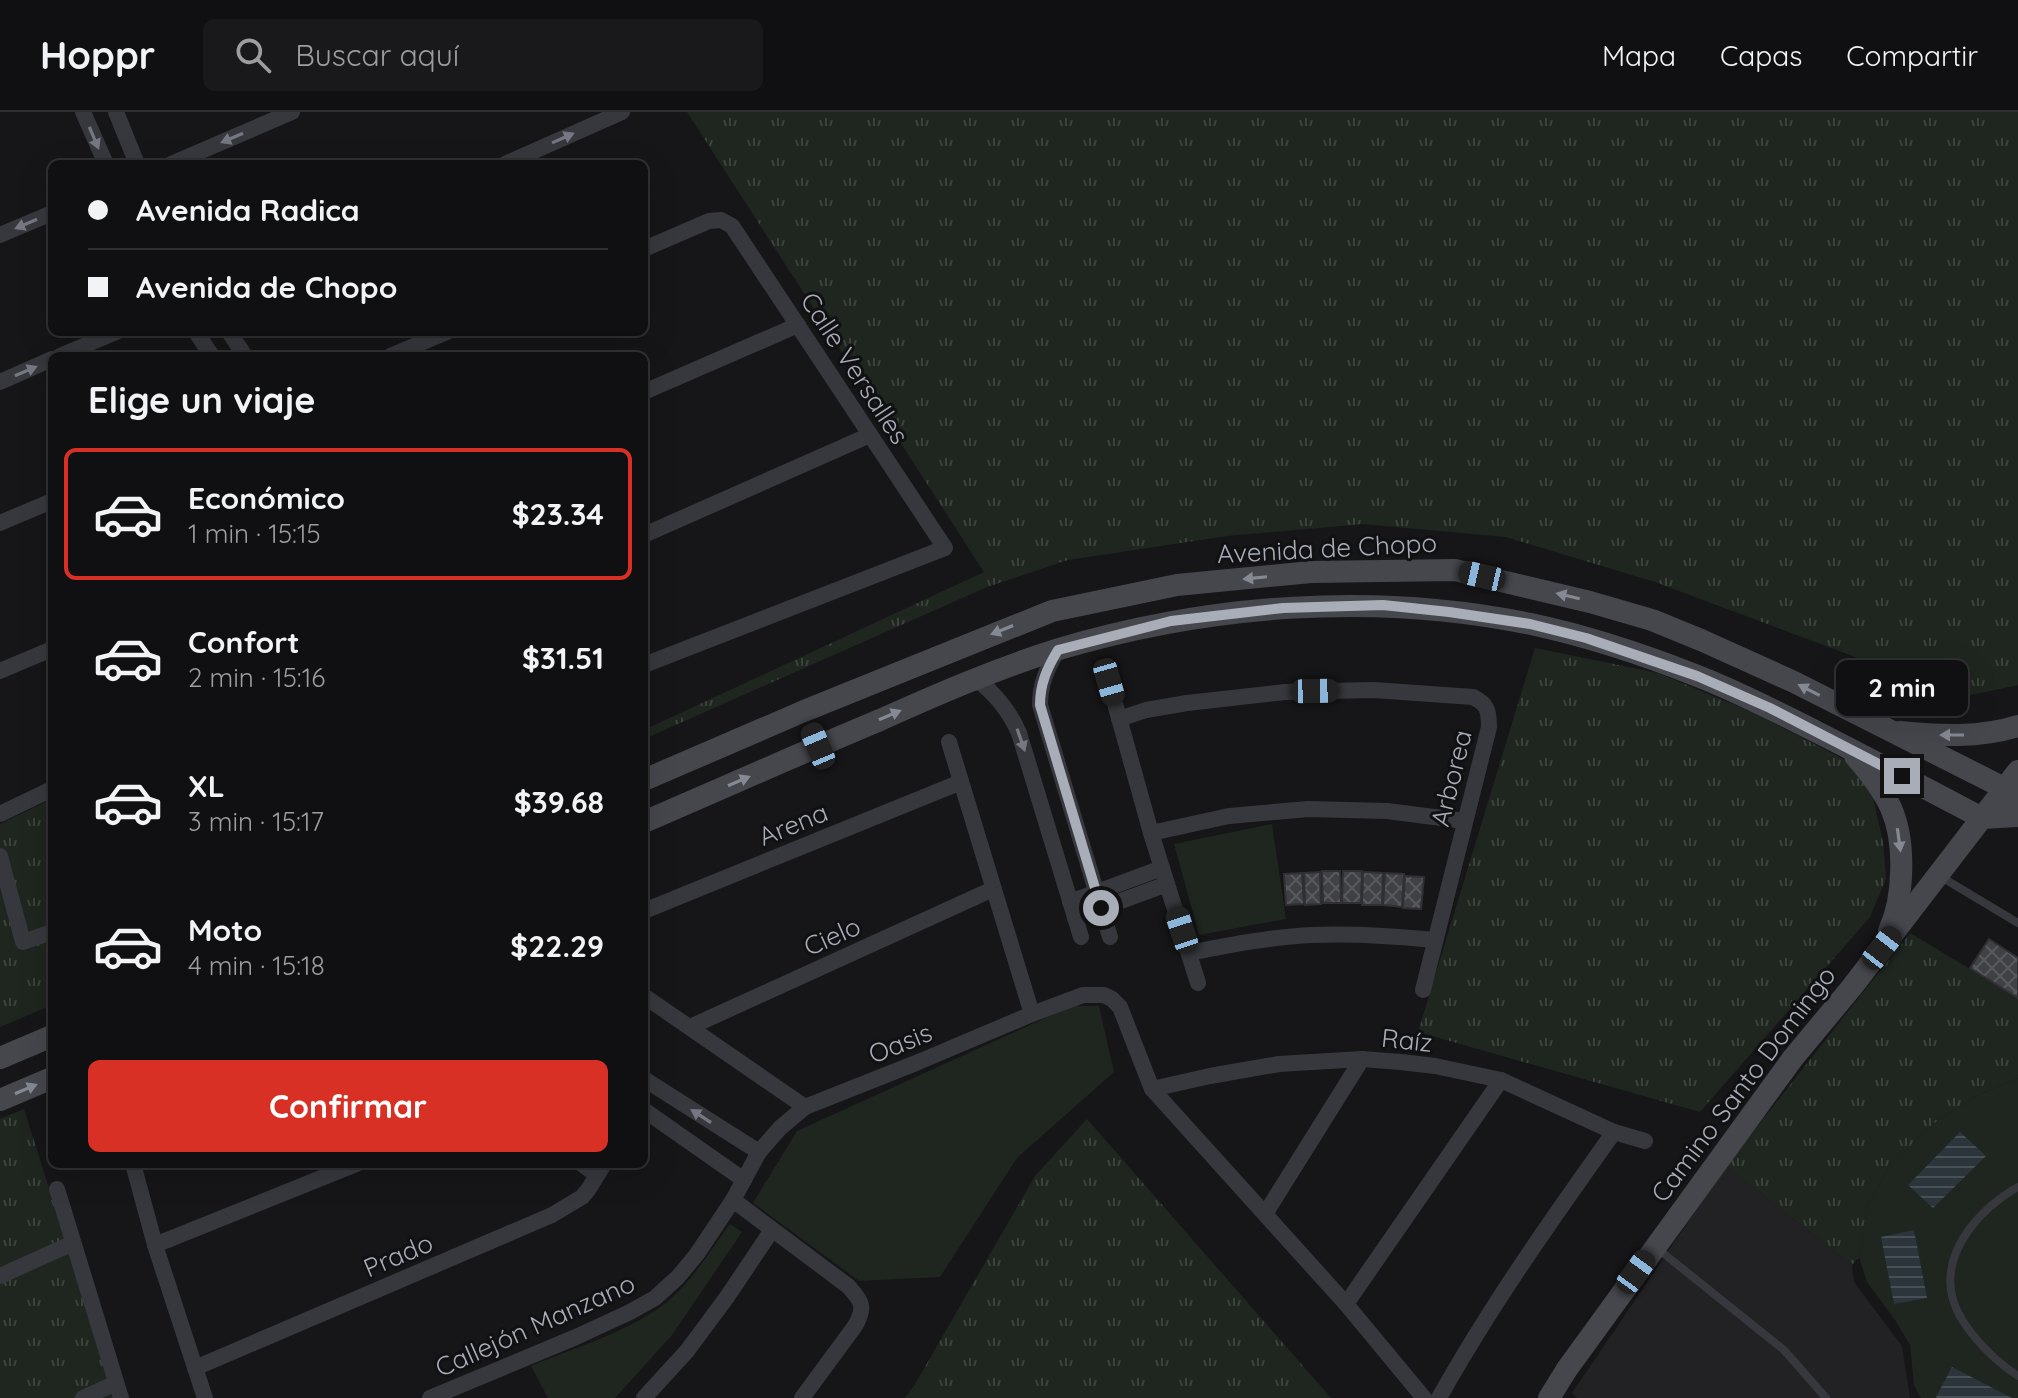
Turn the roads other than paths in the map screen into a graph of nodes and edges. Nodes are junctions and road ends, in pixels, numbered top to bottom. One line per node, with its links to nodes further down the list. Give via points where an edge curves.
1 (83, 112): 5 (street, one-way to 5)
2 (116, 112): 6 (street)
3 (292, 112): 7 (street, one-way to 7)
4 (622, 112): 8 (street, one-way to 4)
5 (104, 160)
6 (135, 160)
7 (180, 160)
8 (514, 160)
9 (48, 215): 10 (street, one-way to 10)
10 (0, 235)
11 (648, 247): 12 (street, Calle Versalles, via 721,220 732,226)
12 (798, 325): 19 (street); 20 (street, Calle Versalles)
13 (107, 336): 15 (street)
14 (438, 336): 16 (street)
15 (69, 352)
16 (400, 352)
17 (48, 361): 18 (street, one-way to 17)
18 (0, 382)
19 (648, 390)
20 (870, 435): 23 (street); 26 (street, Calle Versalles, via 945,548)
21 (48, 503): 22 (street)
22 (0, 523)
23 (648, 533)
24 (1058, 650): 28 (street); 36 (street, via 1171,621 1283,608 1383,605 1449,612 1530,624 1645,657 1770,708); 52 (street, via 1045,675 1040,705)
25 (48, 651): 27 (street)
26 (648, 663)
27 (0, 671)
28 (976, 679): 35 (street, one-way to 28); 54 (street, one-way to 54, via 1000,700 1019,733)
29 (1109, 682): 31 (street)
30 (804, 711): 33 (street, Avenida de Chopo, one-way to 30, via 1794,682 1652,620 1455,570 1311,572 1114,597 1052,611); 35 (street); 37 (street, Avenida de Chopo)
31 (1119, 719): 46 (street, Arborea, via 1187,703 1285,692 1374,690 1473,697 1487,709 1489,727); 47 (street)
32 (2018, 726): 33 (street, one-way to 33, via 1967,735)
33 (1886, 730): 38 (street, Avenida de Chopo)
34 (949, 742): 39 (street)
35 (818, 746): 45 (street, one-way to 35)
36 (1849, 749): 44 (street); 60 (street, one-way to 60, via 1881,789 1898,831 1900,882)
37 (648, 778)
38 (2011, 779): 41 (street); 44 (street, Camino Santo Domingo)
39 (961, 782): 51 (street); 53 (street, Arena)
40 (48, 791): 42 (street)
41 (2018, 809)
42 (0, 814)
43 (2018, 816): 44 (street)
44 (1982, 818): 49 (street, Camino Santo Domingo)
45 (648, 820)
46 (1465, 821): 47 (street, via 1387,811 1308,809 1229,816); 59 (street, Arborea)
47 (1151, 833): 50 (street)
48 (0, 856): 56 (street, via 23,942)
49 (1938, 875): 55 (lane); 60 (street, Camino Santo Domingo)
50 (1165, 876): 52 (street); 61 (street)
51 (993, 889): 65 (street); 66 (street, Cielo)
52 (1099, 901): 54 (street); 58 (street)
53 (648, 909)
54 (1072, 910): 57 (street)
55 (2018, 923)
56 (48, 933)
57 (1081, 937)
58 (1110, 937)
59 (1435, 940): 61 (street, via 1312,935); 63 (street, Arborea)
60 (1882, 948): 91 (street, Camino Santo Domingo, via 1793,1058)
61 (1189, 953): 62 (street)
62 (1198, 983)
63 (1423, 990)
64 (648, 999): 66 (street)
65 (1032, 1014): 73 (street, Oasis, via 1083,995 1112,999 1126,1018); 75 (street, Oasis)
66 (690, 1027): 75 (street)
67 (48, 1038): 68 (street)
68 (0, 1058)
69 (1362, 1059): 71 (street, Raíz); 73 (street, Raíz, via 1279,1064); 87 (street)
70 (48, 1080): 74 (street, one-way to 70)
71 (1501, 1080): 77 (street, Raíz); 93 (street)
72 (648, 1088): 79 (street, one-way to 72)
73 (1152, 1089): 87 (street)
74 (0, 1100)
75 (805, 1107): 79 (street, Oasis)
76 (648, 1113): 83 (street)
77 (1614, 1132): 78 (street, Raíz); 103 (street, via 1470,1342)
78 (1645, 1141)
79 (759, 1152): 83 (street, Oasis)
80 (134, 1168): 90 (street)
81 (346, 1168): 90 (street)
82 (601, 1170): 94 (street, Prado, via 582,1197 552,1215)
83 (744, 1180): 86 (street, Callejón Manzano)
84 (2018, 1187): 95 (lane, via 1981,1215 1960,1242 1951,1291 1976,1339)
85 (57, 1189): 89 (street)
86 (733, 1200): 88 (street); 99 (street, Callejón Manzano, via 697,1254 655,1298)
87 (1265, 1214): 93 (street)
88 (772, 1230): 100 (street, via 687,1351); 101 (street, via 848,1286 862,1306 855,1326)
89 (73, 1243): 92 (street); 96 (street)
90 (155, 1245): 94 (street)
91 (1655, 1246): 104 (street, Camino Santo Domingo); 105 (lane, via 1784,1350)
92 (0, 1276)
93 (1346, 1304): 102 (street)
94 (195, 1368): 98 (street)
95 (2018, 1376)
96 (119, 1390): 97 (street)
97 (83, 1398)
98 (205, 1398)
99 (430, 1398)
100 (644, 1398)
101 (802, 1398)
102 (1424, 1398)
103 (1439, 1398)
104 (1549, 1398)
105 (1826, 1398)

